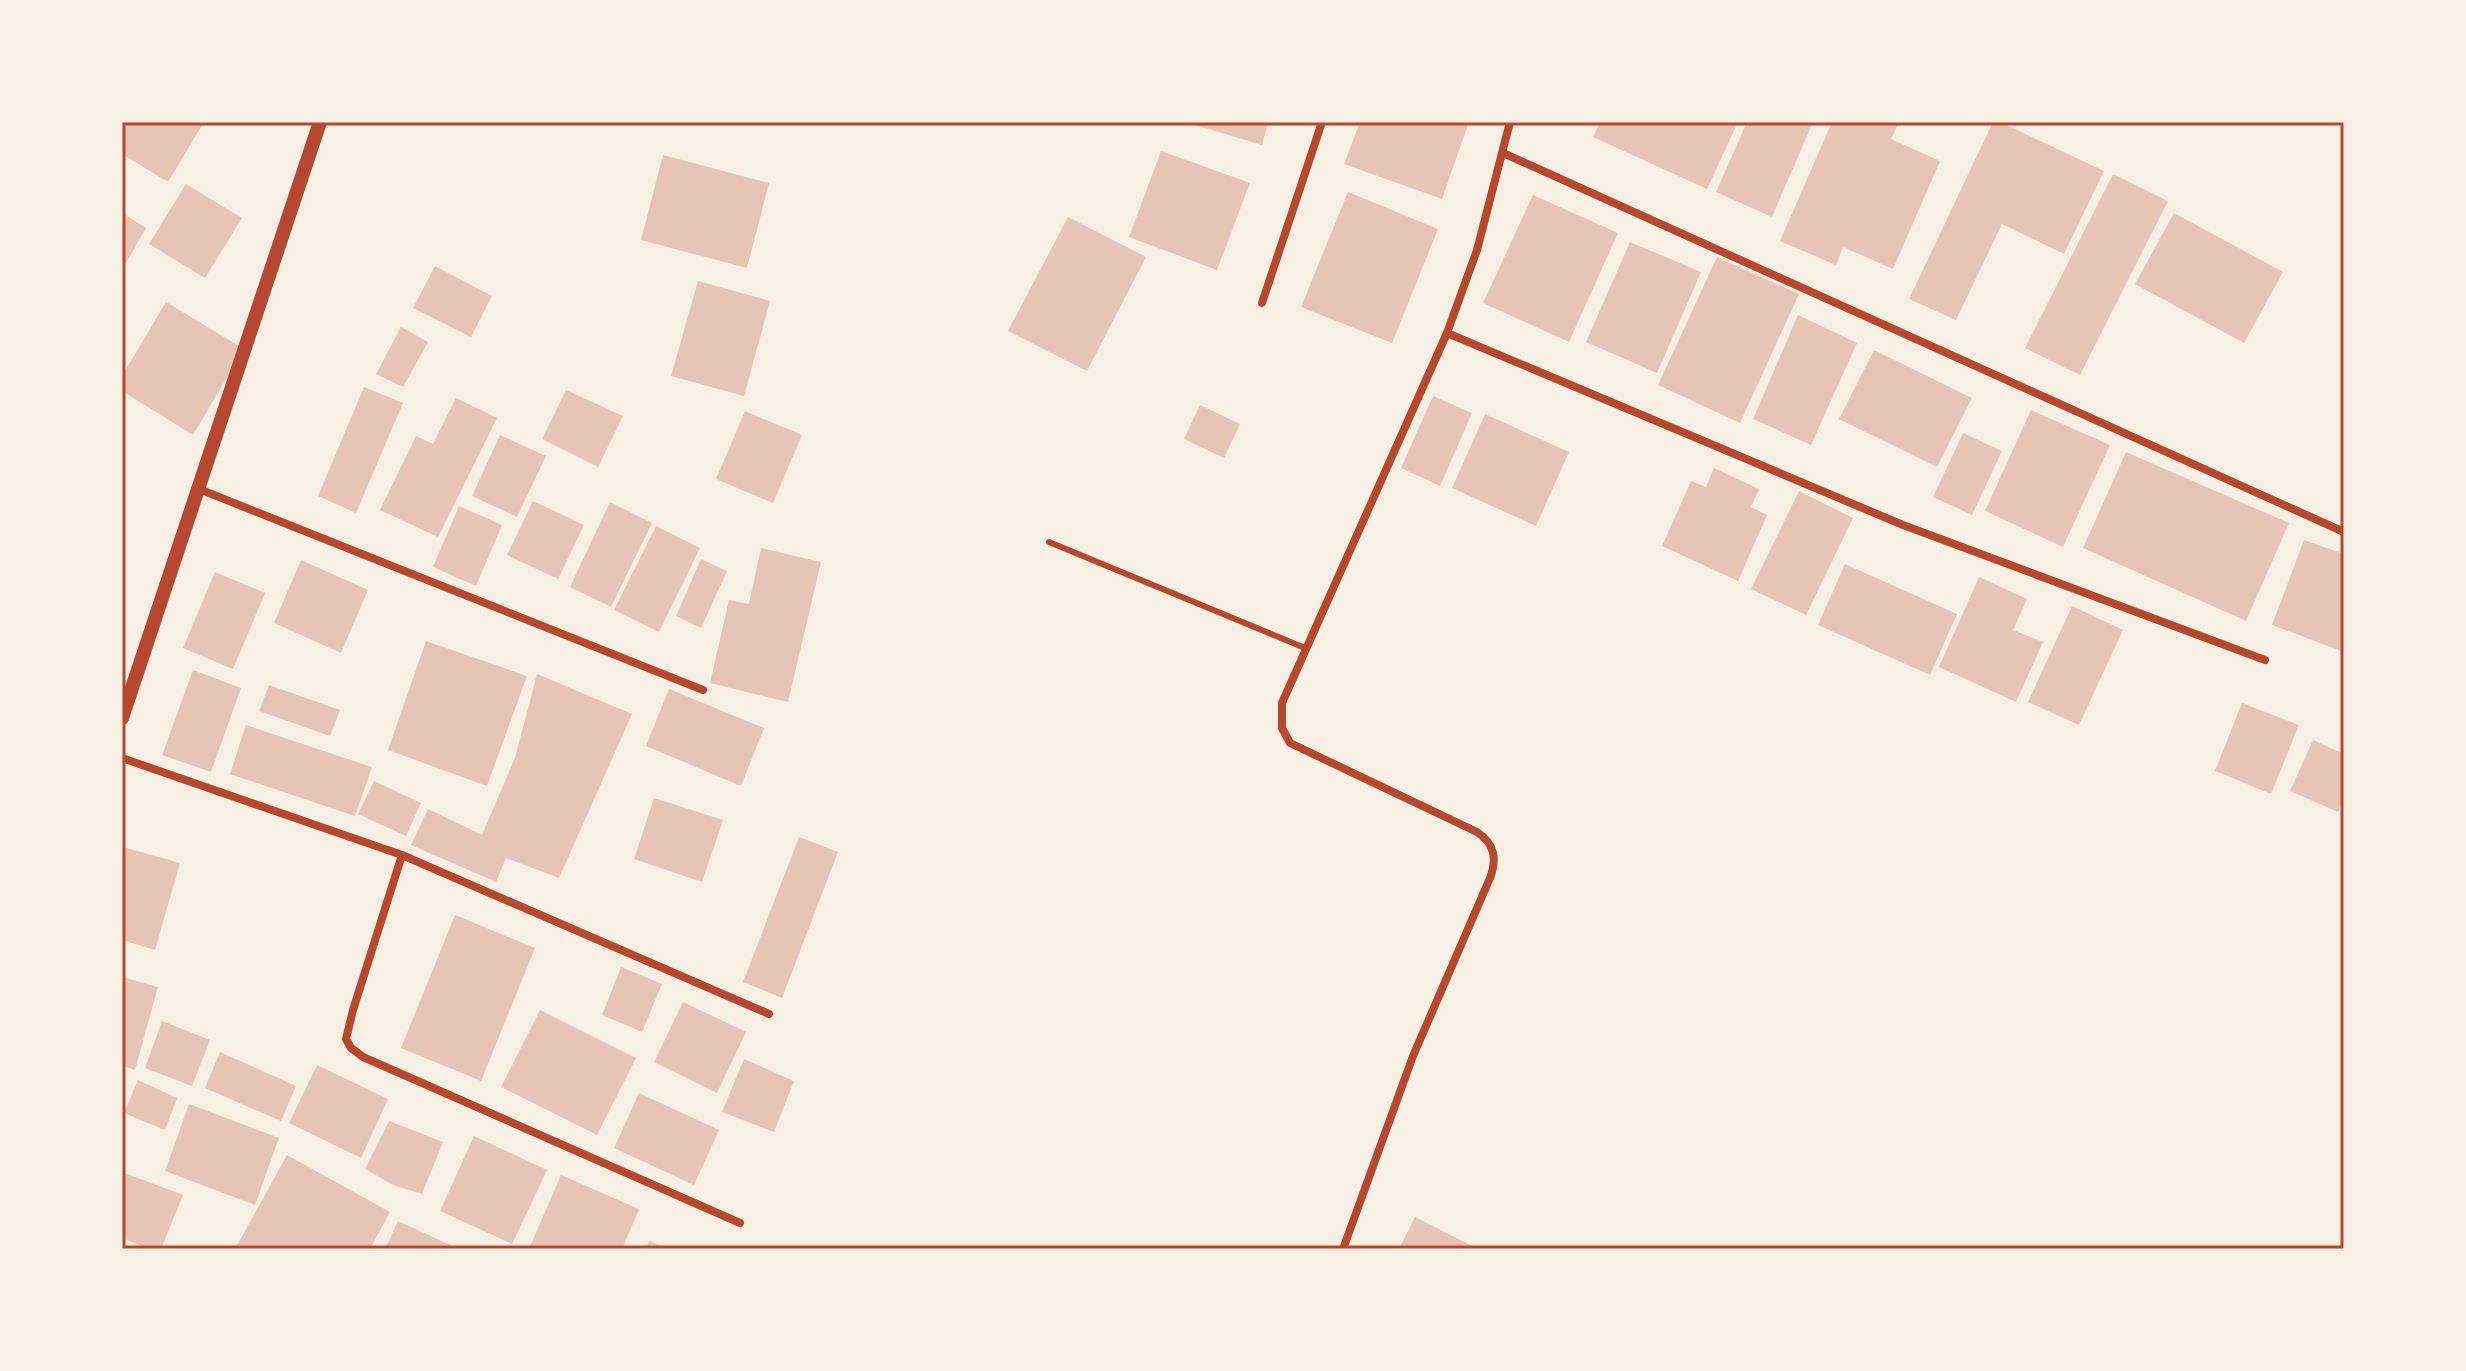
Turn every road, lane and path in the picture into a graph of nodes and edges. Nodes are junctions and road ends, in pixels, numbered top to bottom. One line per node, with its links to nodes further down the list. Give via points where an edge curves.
1 (320, 122): 7 (street)
2 (1322, 122): 5 (street)
3 (1510, 122): 4 (street)
4 (1503, 153): 6 (street); 8 (street)
5 (1262, 303)
6 (1447, 333): 10 (street); 11 (street, via 1903,525)
7 (199, 489): 12 (street); 13 (street)
8 (2344, 532)
9 (1049, 542): 10 (lane)
10 (1305, 648): 18 (street, via 1282,703 1282,728 1290,743 1477,832 1488,840 1495,858 1413,1056)
11 (2265, 660)
12 (703, 690)
13 (122, 718)
14 (122, 758): 15 (street)
15 (402, 855): 16 (street); 17 (street, via 353,1010 346,1039 351,1048)
16 (769, 1014)
17 (740, 1223)
18 (1343, 1249)

